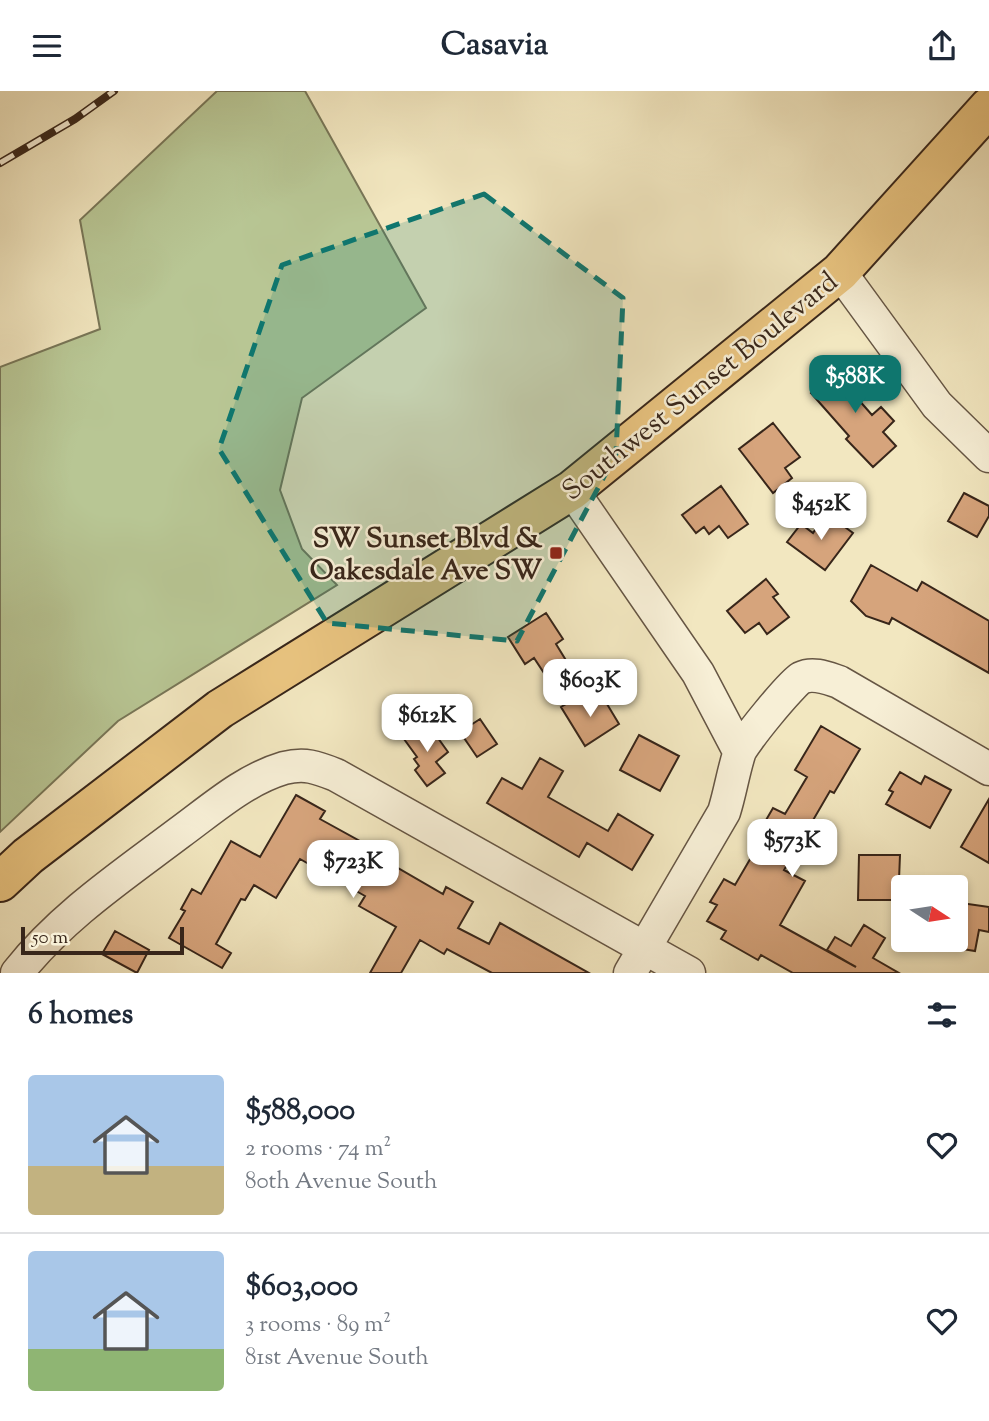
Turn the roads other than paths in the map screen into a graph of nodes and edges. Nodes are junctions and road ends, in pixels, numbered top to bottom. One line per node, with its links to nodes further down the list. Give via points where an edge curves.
1 (988, 107): 2 (main road, Southwest Sunset Boulevard)
2 (840, 272): 3 (street, via 937,405); 4 (main road, Southwest Sunset Boulevard)
3 (989, 456)
4 (572, 490): 5 (street, via 698,673); 7 (main road, Southwest Sunset Boulevard, via 220,709)
5 (740, 751): 6 (street, via 792,685 817,675 839,682); 8 (street, via 724,812)
6 (989, 769)
7 (0, 882)
8 (637, 960): 9 (street, via 336,775 310,765 285,768 247,783 88,900); 10 (street)
9 (17, 973)
10 (689, 973)

